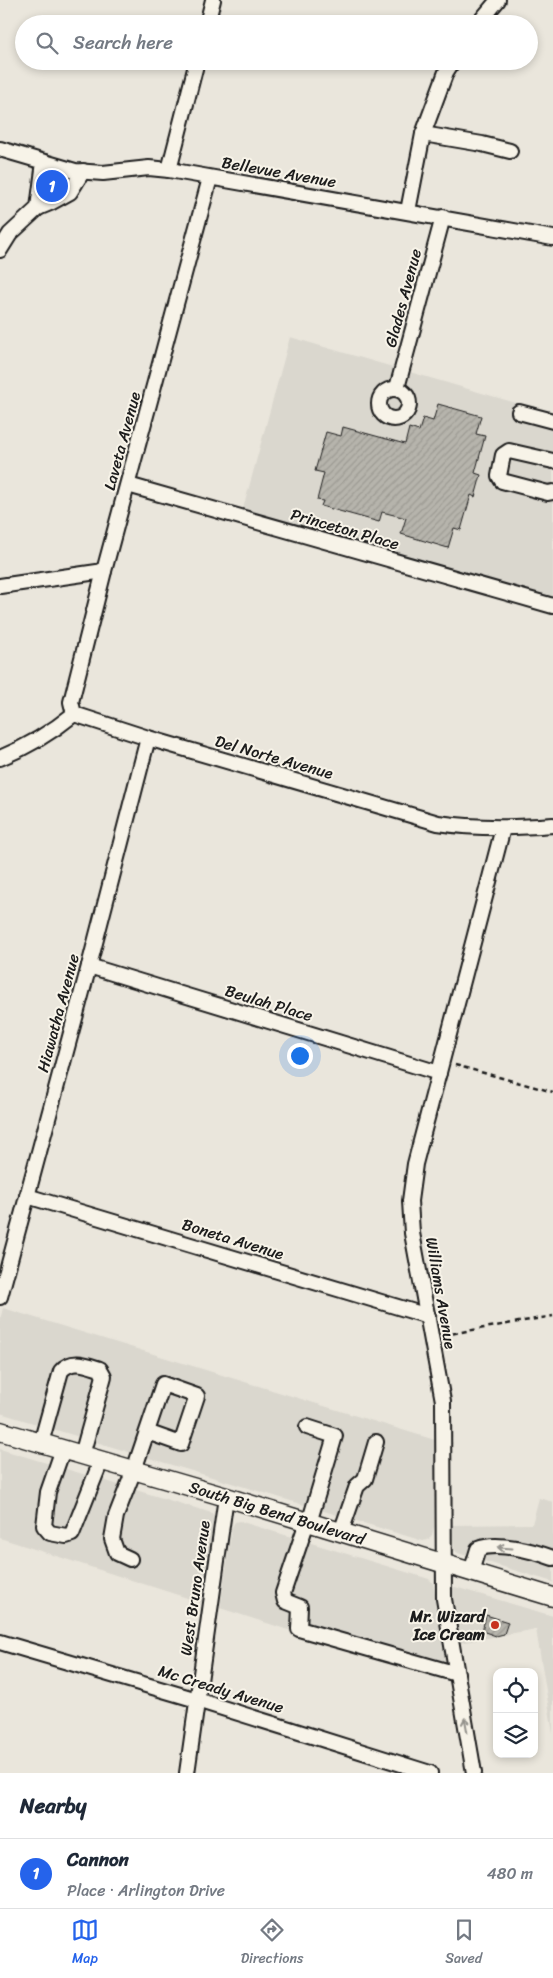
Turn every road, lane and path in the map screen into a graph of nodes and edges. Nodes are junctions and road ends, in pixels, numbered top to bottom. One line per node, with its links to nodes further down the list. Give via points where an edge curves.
1 (213, 0): 3 (street)
2 (498, 0): 4 (street)
3 (209, 15)
4 (486, 15)
5 (195, 70): 11 (street)
6 (447, 70): 7 (street)
7 (424, 134): 9 (street); 15 (street)
8 (0, 149): 10 (street, Bellevue Avenue)
9 (510, 151)
10 (44, 162): 12 (street, Bellevue Avenue); 14 (street)
11 (169, 170): 12 (street, Bellevue Avenue); 13 (street, Bellevue Avenue)
12 (83, 172): 14 (street, via 70,192)
13 (210, 178): 15 (street, Bellevue Avenue); 23 (street, Laveta Avenue)
14 (38, 208): 18 (street, via 10,234)
15 (408, 211): 16 (street, Bellevue Avenue)
16 (442, 217): 17 (street, Bellevue Avenue); 19 (street, Glades Avenue)
17 (553, 238)
18 (0, 250)
19 (397, 388)
20 (519, 412): 21 (street)
21 (553, 421)
22 (553, 460): 24 (street, via 509,451 503,455 499,476 502,481)
23 (128, 485): 25 (street, Laveta Avenue); 27 (street, Princeton Place)
24 (553, 492)
25 (104, 570): 26 (street); 28 (street, Laveta Avenue, via 71,702)
26 (0, 586)
27 (553, 606)
28 (74, 714): 29 (street, Del Norte Avenue); 30 (street, via 20,750)
29 (148, 738): 32 (street, Del Norte Avenue, via 438,823); 33 (street, Hiawatha Avenue)
30 (0, 758)
31 (553, 825): 32 (street, Del Norte Avenue)
32 (503, 828): 34 (street, Williams Avenue)
33 (89, 966): 34 (street, Beulah Place); 36 (street, Hiawatha Avenue)
34 (441, 1068): 35 (path); 38 (street, Williams Avenue, via 415,1164 410,1201 412,1233)
35 (553, 1092)
36 (27, 1196): 37 (street, Hiawatha Avenue); 38 (street, Boneta Avenue)
37 (0, 1297)
38 (428, 1316): 40 (street, Williams Avenue)
39 (553, 1316): 40 (path, via 446,1335)
40 (430, 1332): 55 (street, Williams Avenue, via 443,1401)
41 (307, 1427): 51 (street, via 335,1436)
42 (0, 1431): 45 (main road, South Big Bend Boulevard)
43 (147, 1432): 43 (street, via 163,1384 197,1396 181,1444); 49 (street)
44 (376, 1442): 52 (street, via 365,1479 357,1486)
45 (41, 1443): 46 (main road, South Big Bend Boulevard); 47 (street, via 61,1371 77,1362 89,1365 100,1369 104,1376)
46 (63, 1449): 47 (main road, South Big Bend Boulevard); 48 (street, via 48,1492 44,1526 50,1533 72,1534)
47 (82, 1455): 48 (main road, South Big Bend Boulevard)
48 (101, 1461): 49 (main road, South Big Bend Boulevard)
49 (134, 1470): 50 (main road, South Big Bend Boulevard); 54 (street, via 116,1516 112,1539 117,1553)
50 (226, 1497): 51 (main road, South Big Bend Boulevard); 60 (street, West Bruno Avenue)
51 (308, 1522): 52 (main road, South Big Bend Boulevard); 59 (street, via 283,1592 285,1601 300,1607 299,1629)
52 (342, 1532): 55 (main road, South Big Bend Boulevard)
53 (553, 1558): 56 (street, one-way to 56, via 510,1548 483,1547 478,1549)
54 (130, 1559)
55 (444, 1564): 56 (main road, South Big Bend Boulevard); 59 (street, Williams Avenue, via 444,1599)
56 (471, 1572): 57 (main road, South Big Bend Boulevard)
57 (553, 1597)
58 (0, 1642): 60 (street, Mc Cready Avenue)
59 (457, 1674): 63 (street, Williams Avenue, one-way to 59)
60 (197, 1700): 61 (street, West Bruno Avenue); 62 (street, Mc Cready Avenue)
61 (187, 1773)
62 (430, 1773)
63 (474, 1773)

